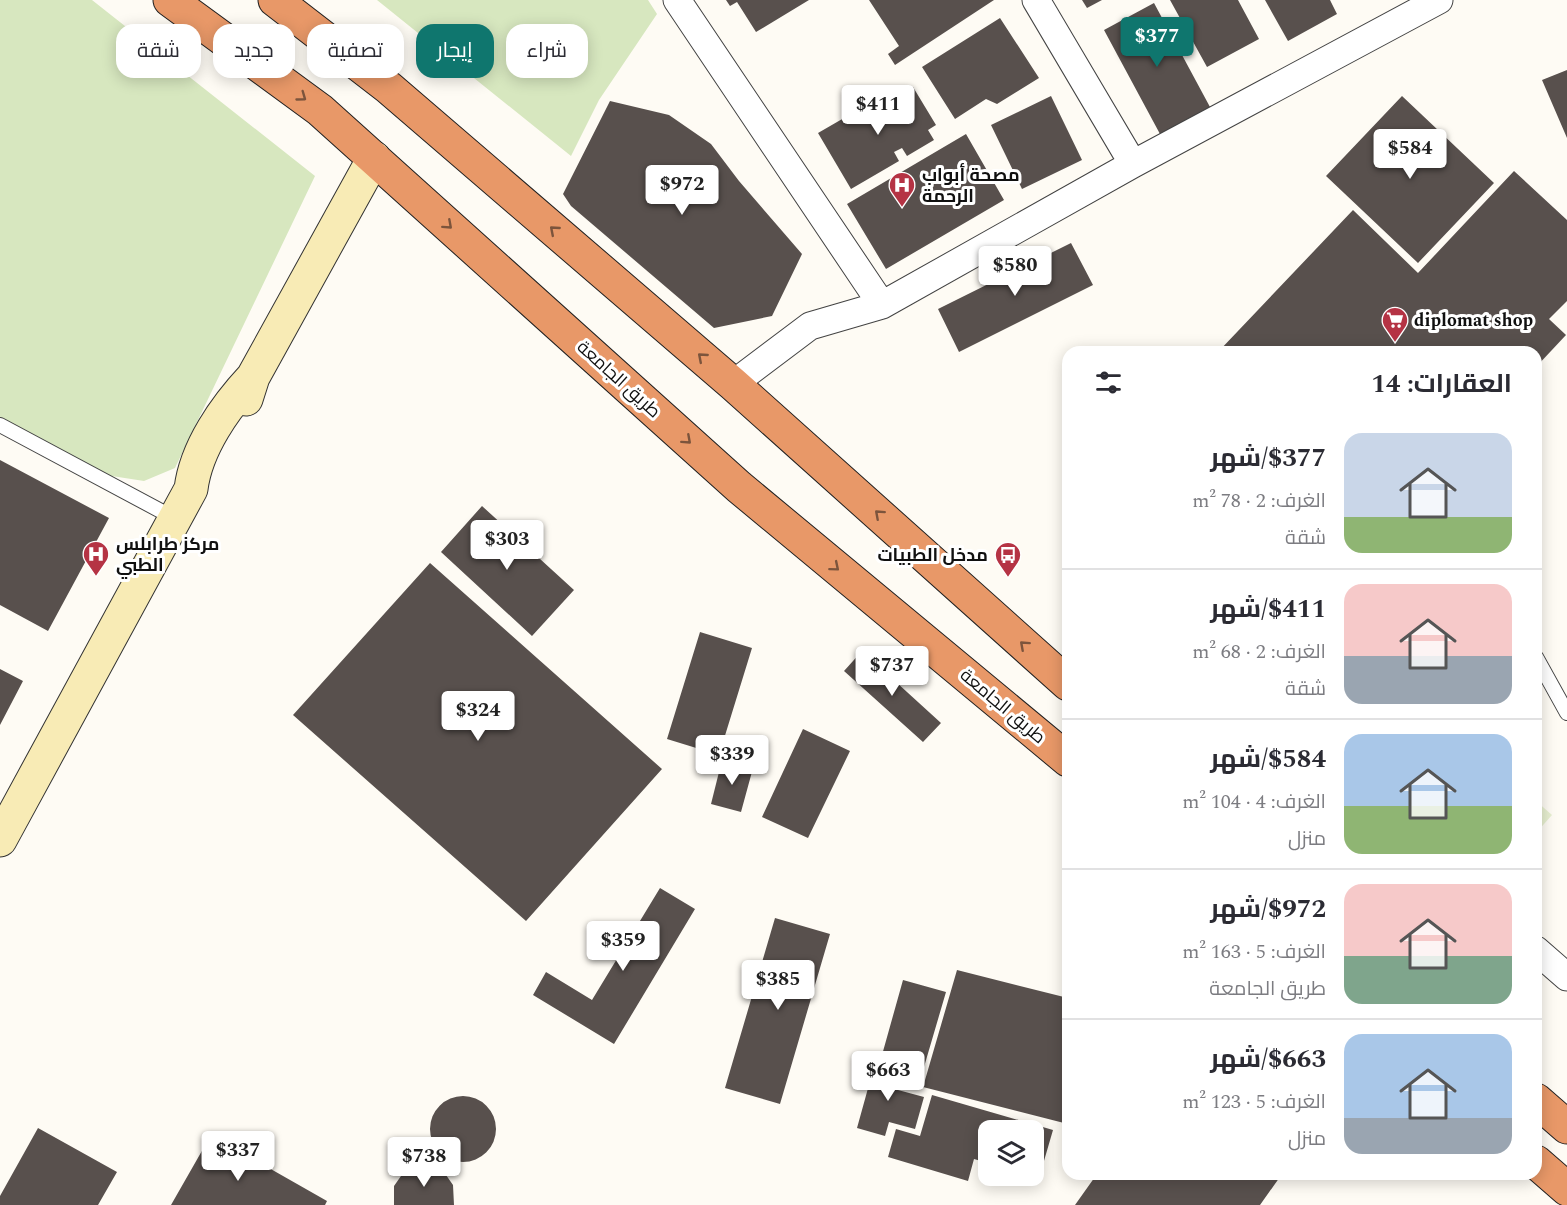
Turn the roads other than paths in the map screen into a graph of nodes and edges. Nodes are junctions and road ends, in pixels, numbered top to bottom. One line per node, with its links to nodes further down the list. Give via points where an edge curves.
1 (170, 0): 6 (highway, طريق الجامعة, one-way to 6, via 320,110)
2 (275, 0): 9 (highway, one-way to 2, via 389,88)
3 (677, 0): 8 (street)
4 (1036, 0): 7 (street)
5 (1439, 0): 7 (street)
6 (374, 159): 11 (street, via 253,377 237,394 203,452 193,470 191,489); 15 (highway, طريق الجامعة, one-way to 15, via 739,487)
7 (1133, 164): 8 (street)
8 (882, 305): 9 (street, via 810,326)
9 (733, 384): 13 (highway, one-way to 9)
10 (0, 425): 11 (lane)
11 (174, 518): 16 (street)
12 (1542, 668): 14 (lane)
13 (1062, 679)
14 (1567, 713)
15 (1062, 755)
16 (0, 840)
17 (1542, 955): 18 (street)
18 (1567, 977)
19 (1542, 1105): 20 (highway)
20 (1567, 1127)
21 (1542, 1167): 22 (highway)
22 (1567, 1189)

